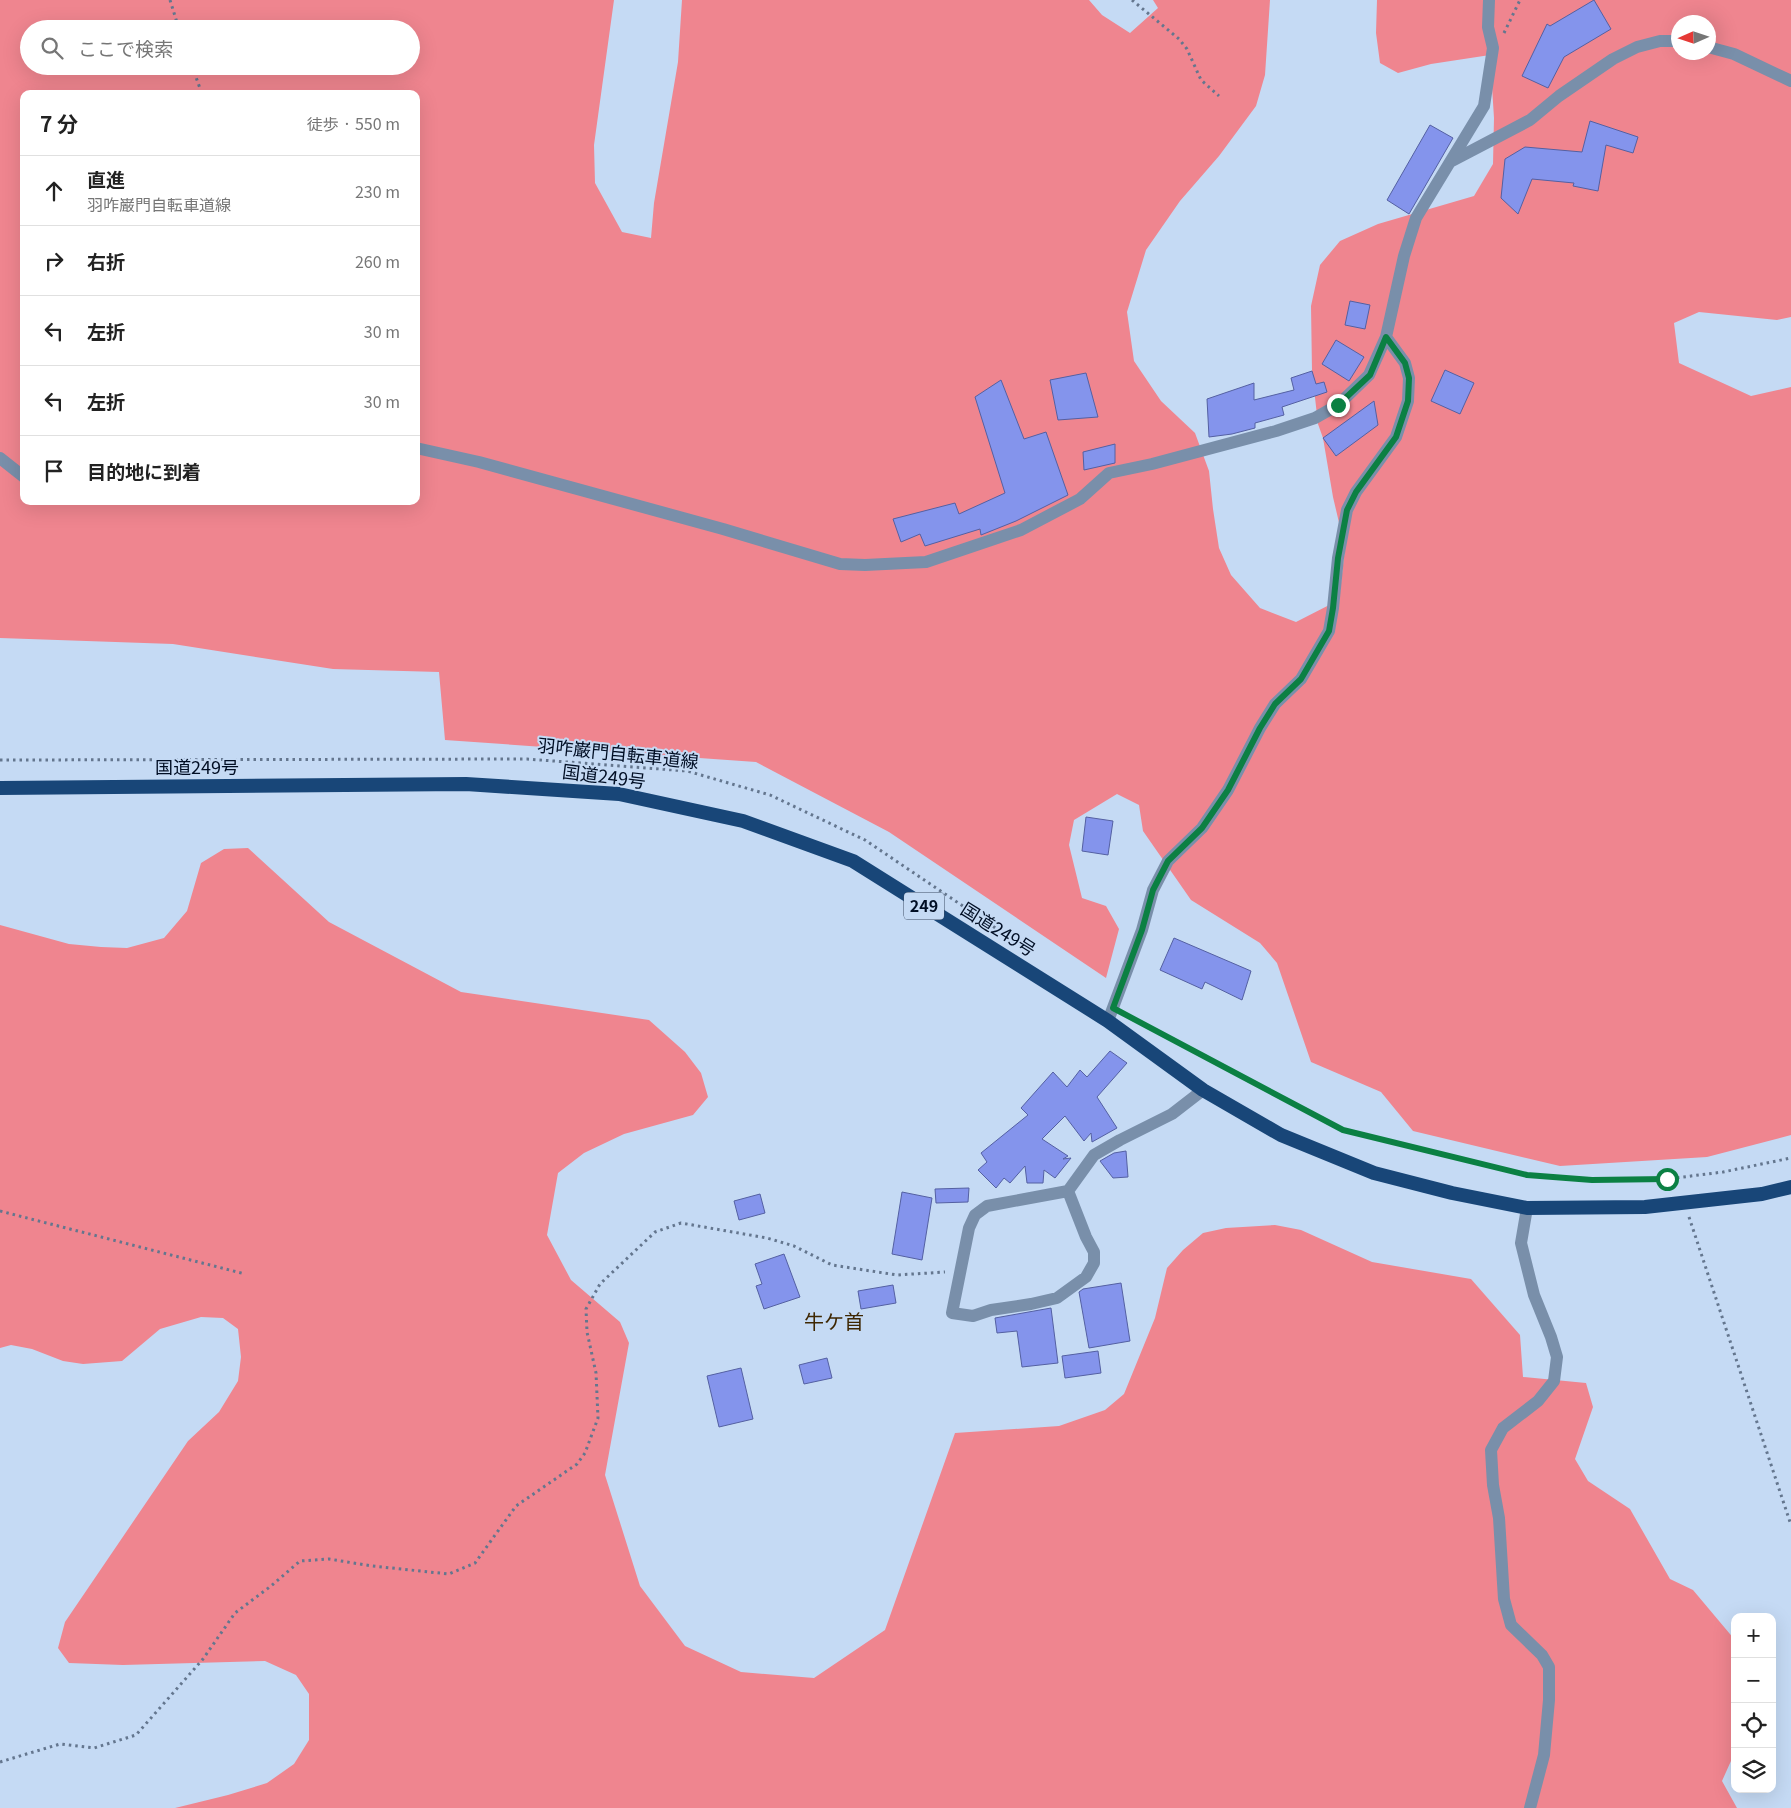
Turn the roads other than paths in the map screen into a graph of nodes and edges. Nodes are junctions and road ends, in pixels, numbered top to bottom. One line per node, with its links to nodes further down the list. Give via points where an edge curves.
1 (1489, 0): 5 (street, via 1488,27 1493,48 1484,106)
2 (1671, 41): 5 (street, via 1636,47 1613,59 1530,120)
3 (1716, 48): 4 (street)
4 (1791, 81)
5 (1450, 162): 6 (street, via 1416,218)
6 (1386, 337): 7 (street, via 1370,375 1338,405 1316,418 1229,444 1108,473 1080,499 1021,530 926,562 865,566 840,564 479,462); 11 (street, via 1405,363 1409,378 1408,401 1396,437 1356,492 1347,510 1329,631 1301,679 1275,704 1228,790 1202,828 1168,861 1153,890 1142,930)
7 (420, 449)
8 (0, 458): 9 (street)
9 (20, 474)
10 (0, 788): 11 (highway, 国道249号 / 249, via 466,784 619,794 743,821 853,861)
11 (1108, 1021): 12 (highway, 国道249号 / 249)
12 (1203, 1090): 14 (street, via 1172,1114 1094,1155); 15 (highway, 国道249号 / 249, via 1281,1135 1374,1173 1452,1194)
13 (1791, 1186): 15 (highway, 国道249号 / 249, via 1762,1194 1645,1207)
14 (1068, 1191): 14 (street, via 1094,1252 1094,1263 1086,1276 1057,1298 974,1316 952,1313 969,1228 975,1214 987,1206)
15 (1527, 1208): 16 (street, via 1521,1243 1534,1295 1557,1357 1554,1381 1538,1401 1503,1428 1491,1450 1492,1485 1500,1518 1504,1599 1512,1625 1542,1655 1549,1668 1550,1700 1544,1755)
16 (1530, 1808)

